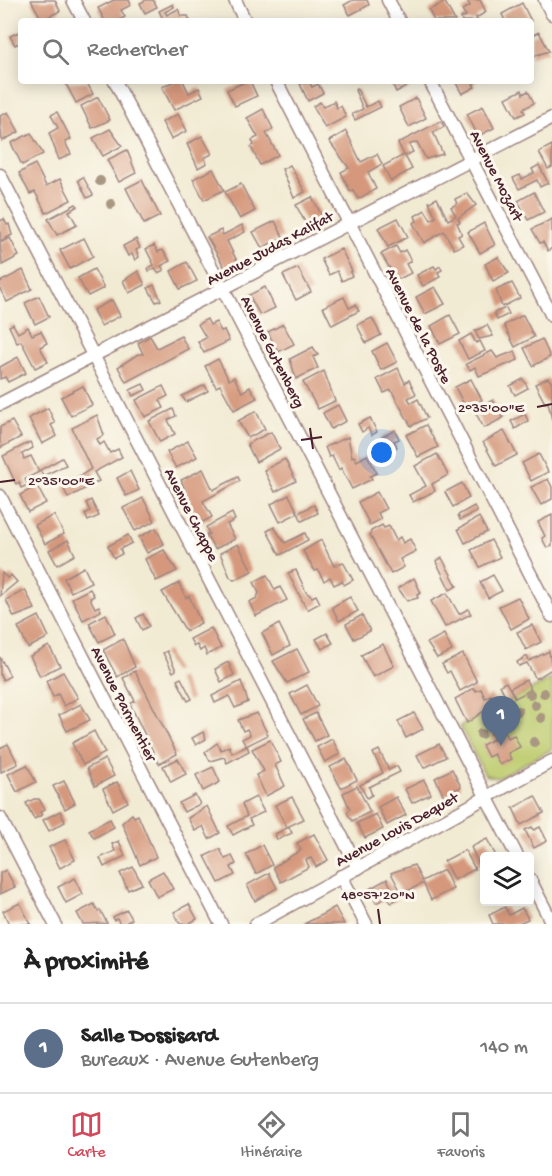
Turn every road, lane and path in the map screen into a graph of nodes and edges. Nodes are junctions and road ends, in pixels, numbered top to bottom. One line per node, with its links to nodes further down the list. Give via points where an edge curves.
1 (73, 0): 6 (street)
2 (235, 0): 7 (street)
3 (388, 0): 8 (street)
4 (545, 0): 5 (street)
5 (552, 14)
6 (82, 18)
7 (244, 18)
8 (397, 18)
9 (117, 84): 16 (street, Avenue Gutenberg)
10 (278, 84): 15 (street, Avenue de la Poste)
11 (432, 84): 13 (street, Avenue Mozart)
12 (552, 118): 13 (street, Avenue Judas Kalifat)
13 (472, 160): 15 (street, Avenue Judas Kalifat); 17 (street, Avenue Mozart)
14 (0, 176): 18 (street, Avenue Chappe)
15 (348, 224): 16 (street, Avenue Judas Kalifat); 21 (street, Avenue de la Poste)
16 (224, 290): 18 (street, Avenue Judas Kalifat); 23 (street, Avenue Gutenberg)
17 (552, 316)
18 (93, 357): 19 (street, Avenue Judas Kalifat); 26 (street, Avenue Chappe)
19 (0, 404)
20 (0, 496): 31 (street, Avenue Parmentier)
21 (552, 616)
22 (552, 761): 23 (street, Avenue Louis Dequet)
23 (487, 797): 25 (street, Avenue Gutenberg); 26 (street, Avenue Louis Dequet)
24 (0, 818): 30 (street)
25 (515, 852)
26 (358, 868): 27 (street, Avenue Louis Dequet)
27 (341, 876): 32 (street, Avenue Louis Dequet); 33 (street)
28 (534, 888): 29 (street)
29 (552, 923)
30 (55, 924)
31 (221, 924)
32 (256, 924)
33 (366, 924)

